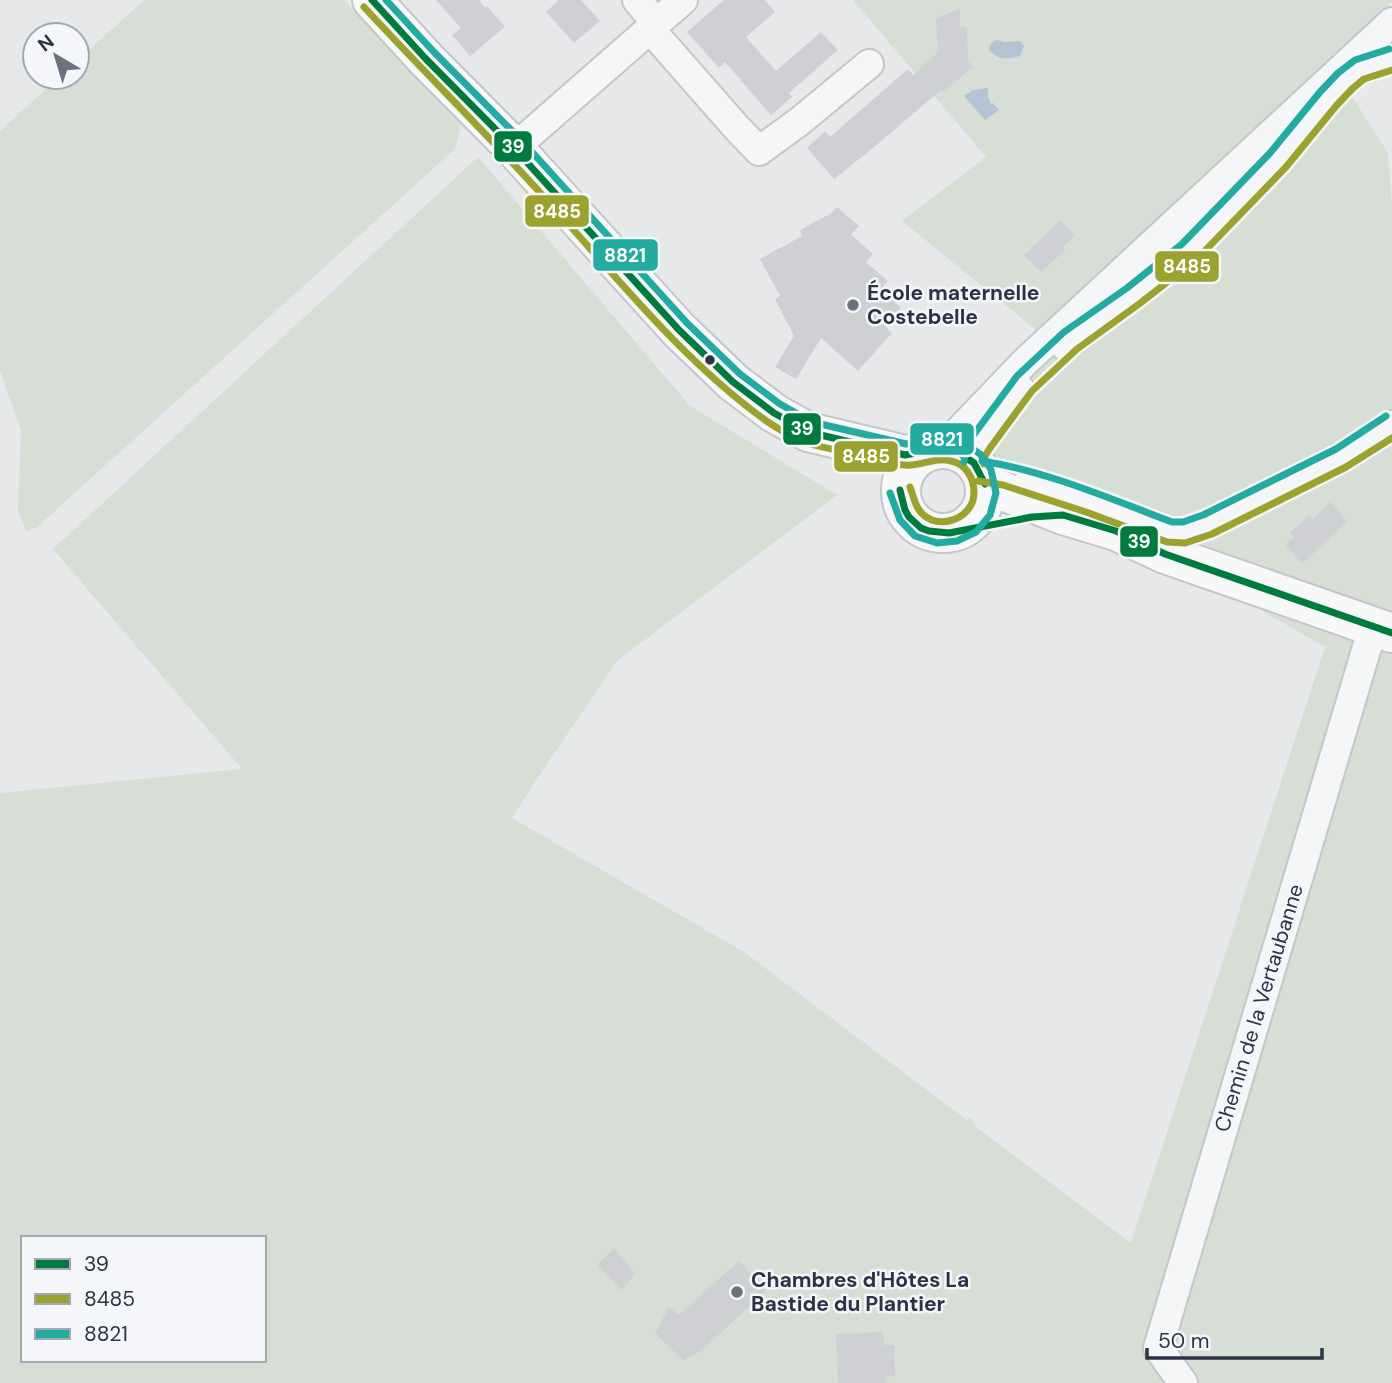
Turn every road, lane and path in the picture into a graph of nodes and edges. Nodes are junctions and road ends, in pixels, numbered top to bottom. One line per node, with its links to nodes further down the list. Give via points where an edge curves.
1 (372, 0): 7 (main road)
2 (637, 0): 4 (street)
3 (683, 0): 4 (street)
4 (653, 26): 6 (street, via 759,151); 7 (street)
5 (1388, 49): 10 (street, via 1026,361 953,437); 11 (street, via 1345,81 1278,160 1189,252 1070,341 1024,384 975,453)
6 (869, 64)
7 (514, 148): 9 (main road, via 679,330 733,382 808,432)
8 (1392, 425): 11 (street, via 1341,458 1184,533 1005,475)
9 (840, 440): 10 (main road, via 905,455); 12 (main road, via 884,469)
10 (931, 451): 11 (main road, via 961,453); 12 (main road, via 910,464)
11 (979, 472): 13 (main road); 14 (main road, via 984,502)
12 (900, 491): 14 (main road, via 907,514 925,530)
13 (1063, 515): 14 (main road); 15 (main road)
14 (961, 530)
15 (1382, 630): 16 (street, Chemin de la Vertaubanne, via 1158,1348)
16 (1183, 1383)

